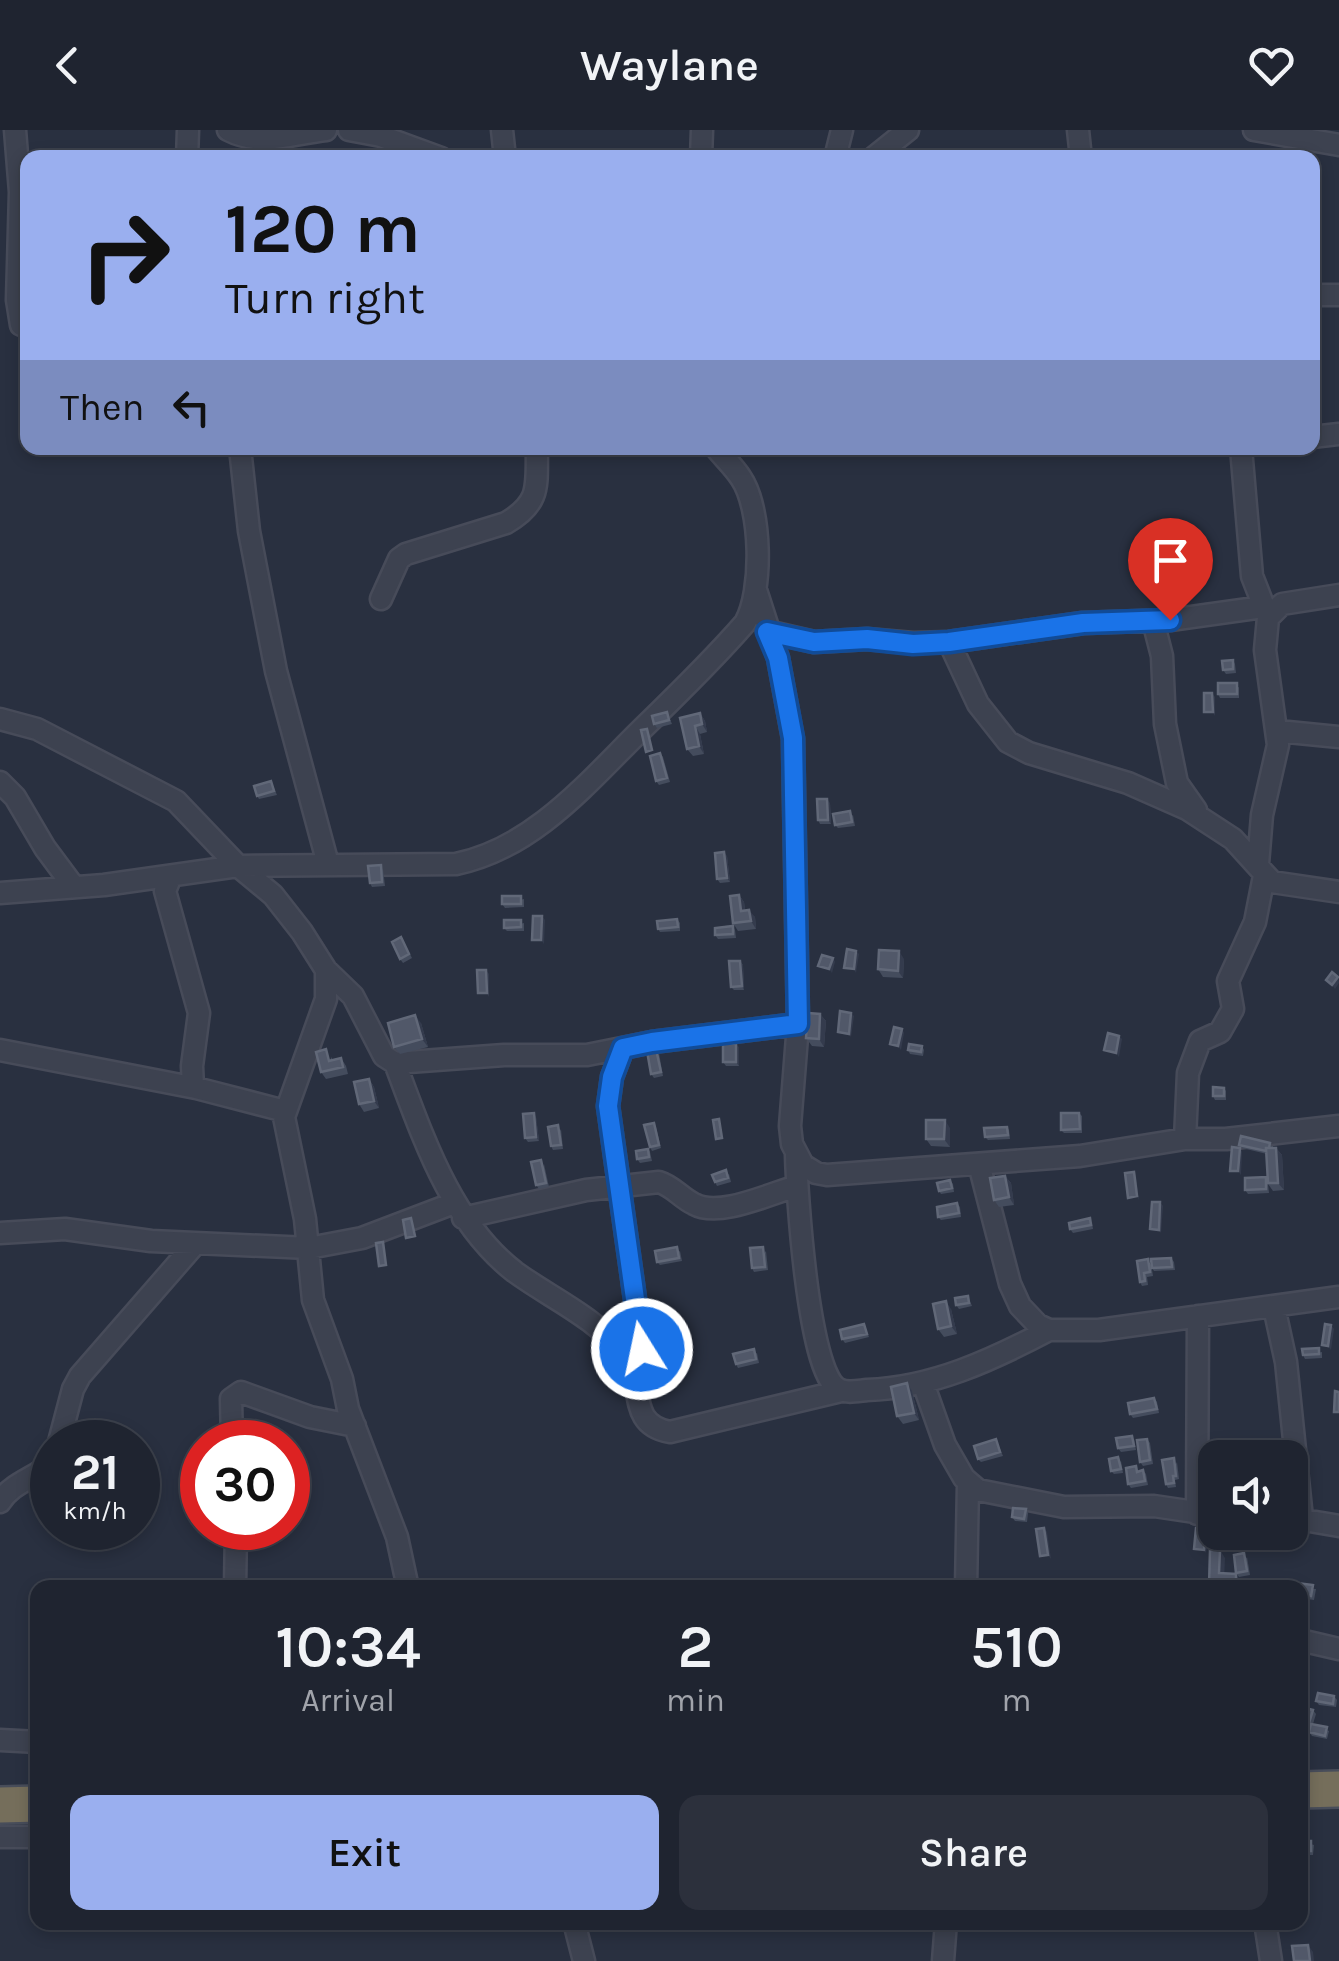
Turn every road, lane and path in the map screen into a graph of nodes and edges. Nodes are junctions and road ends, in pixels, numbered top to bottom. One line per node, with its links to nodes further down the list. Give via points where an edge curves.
1 (15, 130): 10 (street)
2 (228, 130): 3 (street, via 271,140)
3 (326, 130)
4 (349, 130): 8 (street)
5 (908, 130): 9 (street)
6 (1254, 130): 7 (street)
7 (1339, 145)
8 (419, 150)
9 (883, 150)
10 (16, 325)
11 (241, 455): 27 (street, via 276,672)
12 (536, 455): 17 (street, via 535,497 520,515 406,554)
13 (722, 455): 15 (street, via 752,501)
14 (1242, 455): 18 (street, via 1252,576)
15 (756, 590): 20 (street); 27 (street, via 752,611 727,644 606,768 529,832 478,860 456,864)
16 (1339, 595): 18 (street)
17 (381, 599)
18 (1265, 612): 19 (street); 23 (street)
19 (1152, 621): 21 (street, via 1083,623); 26 (street, via 1177,783)
20 (767, 632): 21 (street, via 814,642); 35 (street, via 793,738)
21 (949, 642): 26 (street, via 978,704 1008,742)
22 (0, 718): 28 (street, via 176,801)
23 (1278, 731): 24 (street); 29 (street, via 1262,815)
24 (1339, 737)
25 (0, 782): 31 (street)
26 (1200, 816): 29 (street)
27 (328, 864): 28 (street)
28 (238, 866): 30 (street); 34 (street, via 273,894)
29 (1261, 870): 32 (street, via 1282,885); 42 (street, via 1255,922 1228,981 1232,1010 1220,1032 1200,1041 1188,1073)
30 (171, 876): 31 (street); 39 (street, via 166,891 198,1012)
31 (74, 887): 33 (street)
32 (1339, 892)
33 (0, 893)
34 (326, 970): 38 (street, via 353,996 384,1056); 40 (street, via 326,999)
35 (798, 1024): 36 (street); 43 (street, via 790,1126)
36 (623, 1048): 38 (street); 46 (street, via 608,1106)
37 (0, 1050): 39 (street)
38 (395, 1064): 47 (street)
39 (194, 1087): 40 (street)
40 (284, 1111): 50 (street)
41 (1339, 1126): 42 (street)
42 (1185, 1139): 44 (street)
43 (796, 1155): 44 (street, via 809,1170 827,1175); 45 (street)
44 (980, 1164): 54 (street, via 1010,1284 1020,1306)
45 (797, 1186): 46 (street, via 713,1210 659,1182); 57 (street, via 821,1354 833,1386)
46 (620, 1187): 47 (street); 56 (street, via 642,1349)
47 (458, 1210): 50 (street); 56 (street, via 514,1270 564,1300 626,1356)
48 (0, 1233): 49 (street, via 65,1229)
49 (194, 1244): 50 (street); 58 (street, via 80,1376)
50 (309, 1248): 60 (street, via 313,1300)
51 (1339, 1297): 52 (street)
52 (1274, 1307): 53 (street); 62 (street)
53 (1198, 1316): 54 (street); 61 (street)
54 (1049, 1330): 55 (street)
55 (923, 1382): 57 (street); 64 (street, via 945,1445)
56 (636, 1391): 57 (street, via 647,1422 670,1432)
57 (842, 1391)
58 (65, 1420)
59 (231, 1420): 60 (street, via 231,1399 241,1392)
60 (355, 1426): 71 (street, via 397,1536)
61 (1203, 1440)
62 (1291, 1440)
63 (30, 1476): 65 (street)
64 (968, 1484): 66 (street, via 1043,1504); 72 (street)
65 (0, 1502)
66 (1198, 1513)
67 (1308, 1520): 68 (street)
68 (1339, 1526)
69 (236, 1550): 70 (street)
70 (235, 1580)
71 (406, 1580)
72 (966, 1580)
73 (1308, 1642): 74 (street)
74 (1339, 1649)
75 (0, 1740): 76 (street)
76 (30, 1742)
77 (1339, 1788): 78 (highway)
78 (1308, 1790)
79 (30, 1804): 80 (highway)
80 (0, 1805)
81 (0, 1837): 82 (street)
82 (30, 1837)
83 (576, 1930): 86 (street)
84 (945, 1930): 87 (street)
85 (1266, 1930): 88 (street)
86 (584, 1961)
87 (943, 1961)
88 (1271, 1961)

